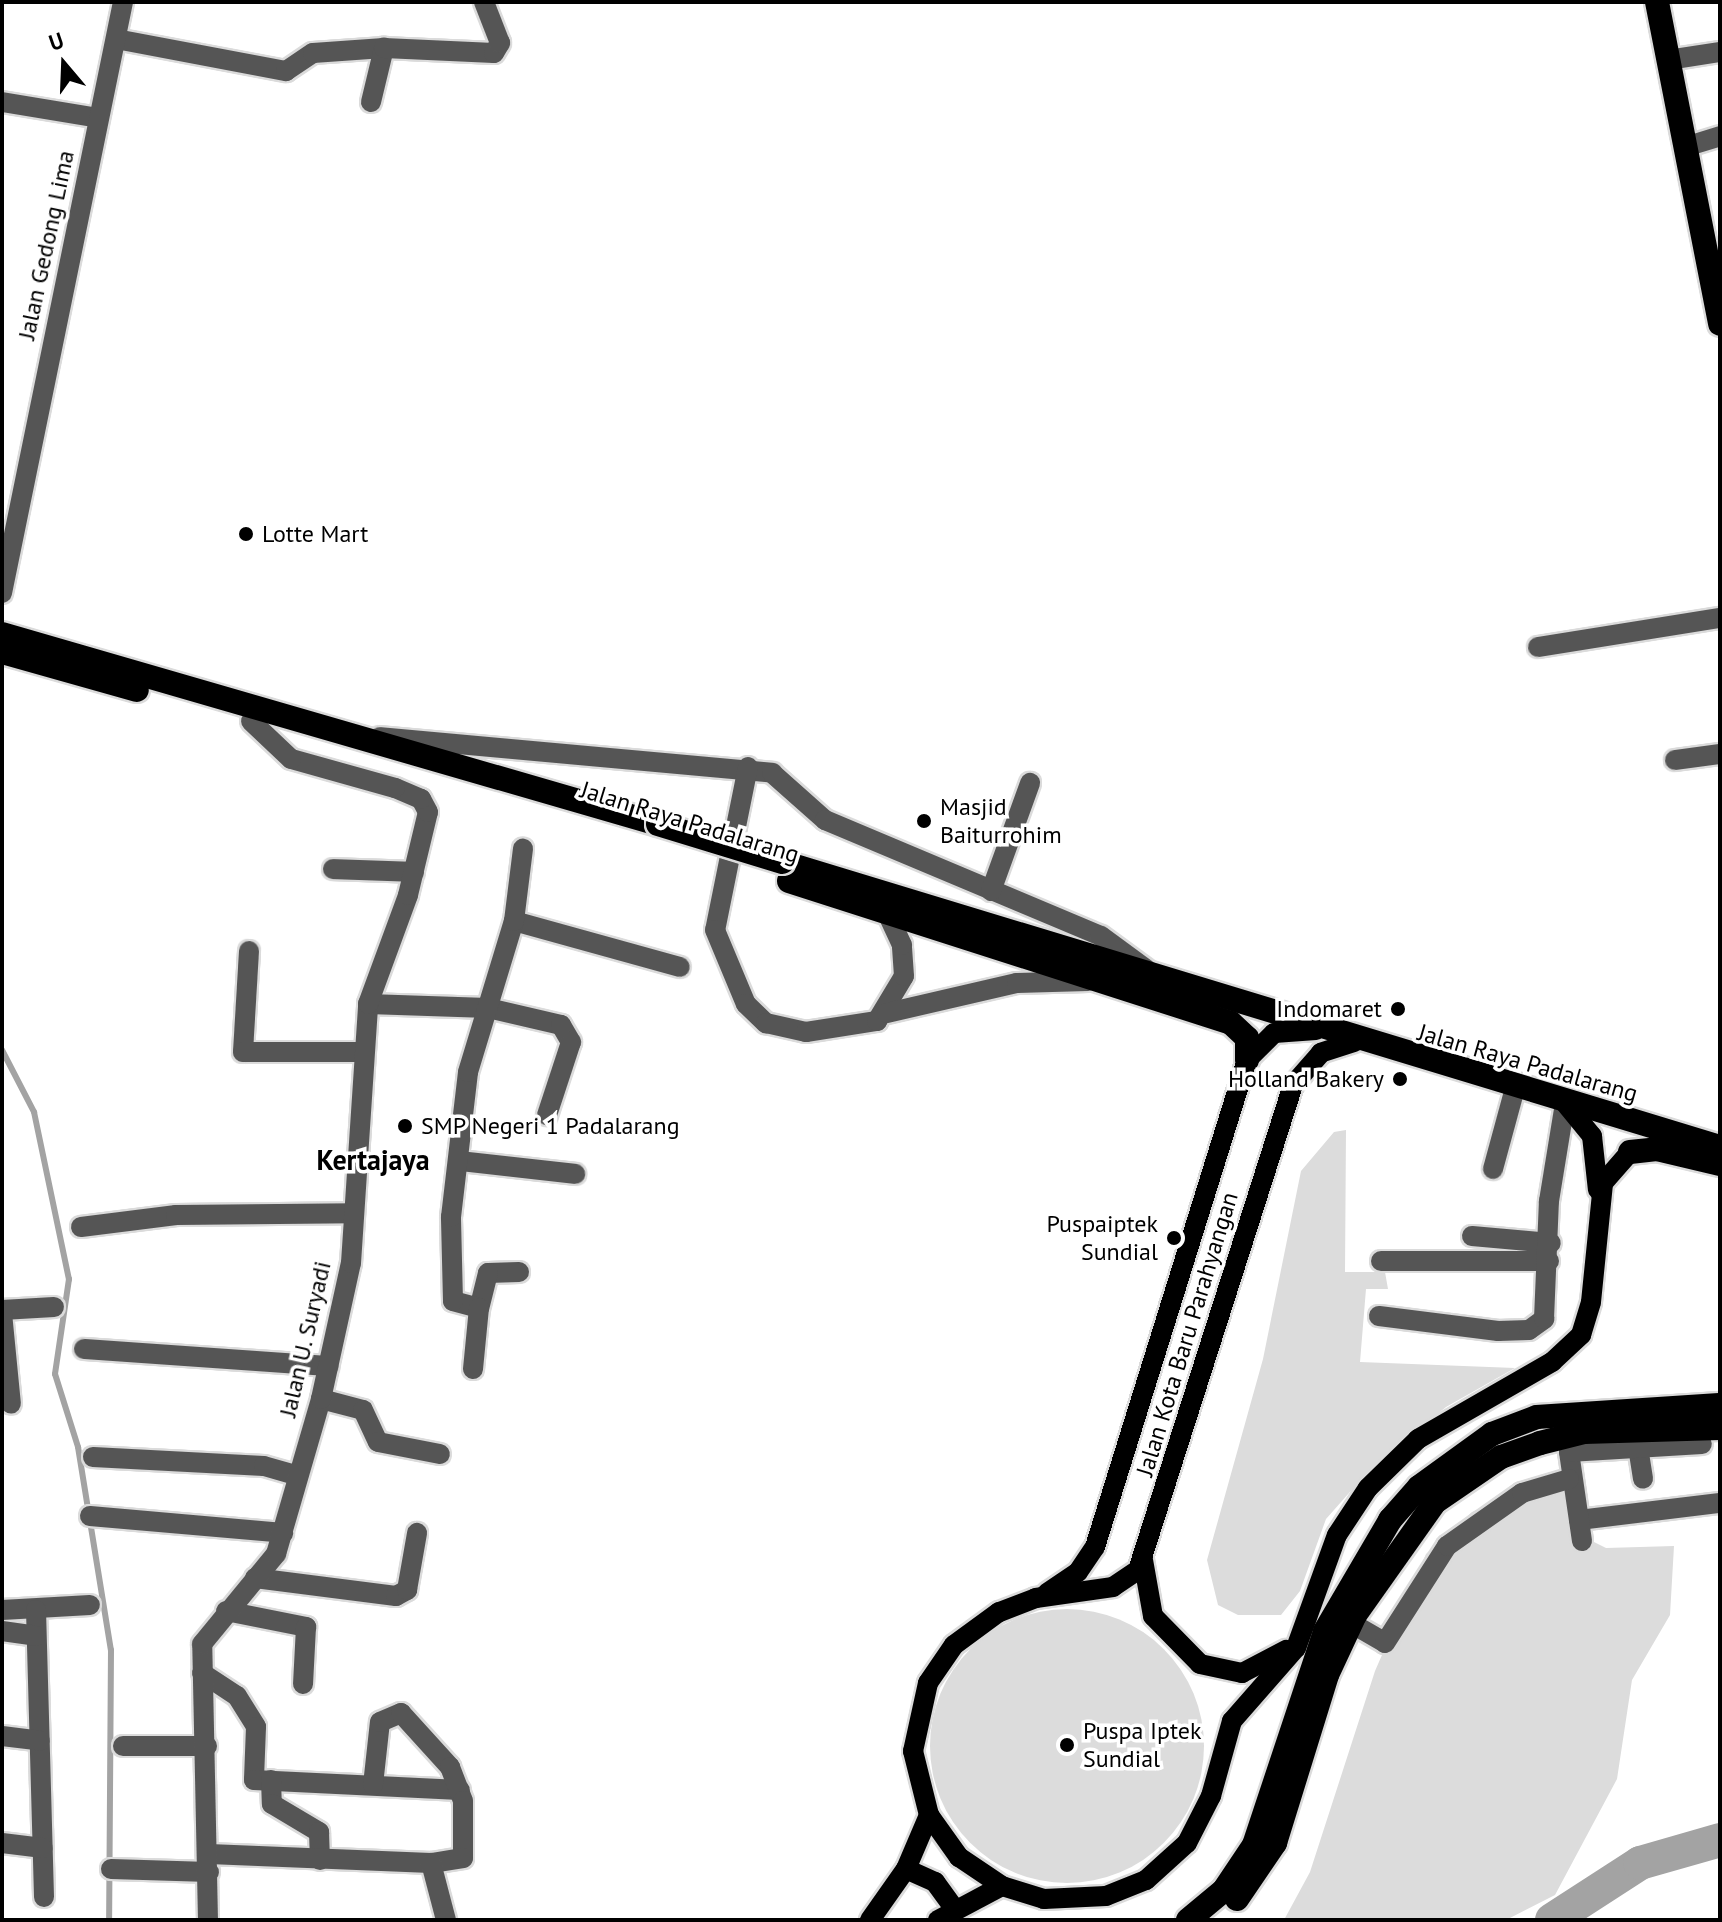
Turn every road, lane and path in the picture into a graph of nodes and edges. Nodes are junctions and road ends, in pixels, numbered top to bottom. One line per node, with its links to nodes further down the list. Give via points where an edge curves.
1 (123, 2): 4 (street, Jalan Gedong Lima)
2 (484, 2): 5 (street, via 500,43 494,53)
3 (1657, 2): 7 (highway)
4 (116, 39): 5 (street, via 286,71 313,53); 10 (street, Jalan Gedong Lima)
5 (384, 48): 9 (street)
6 (1720, 52): 7 (street)
7 (1668, 60): 12 (highway)
8 (2, 102): 10 (street)
9 (371, 102)
10 (99, 118): 14 (street, Jalan Gedong Lima)
11 (1720, 136): 12 (street)
12 (1685, 147): 13 (highway)
13 (1720, 324)
14 (2, 593)
15 (1720, 618): 17 (street)
16 (2, 634): 20 (highway, Jalan Raya Padalarang)
17 (1538, 647)
18 (2, 652): 19 (highway, Jalan Raya Padalarang)
19 (251, 721): 25 (highway, Jalan Raya Padalarang); 29 (street, Jalan U. Suryadi, via 291,759 421,799 428,817)
20 (348, 735): 23 (street); 25 (highway, Jalan Raya Padalarang)
21 (1720, 754): 22 (street)
22 (1675, 760)
23 (748, 767): 30 (street, via 772,773 825,820); 39 (street, via 715,930 739,993 766,1023 806,1032 864,1026)
24 (1030, 783): 30 (street)
25 (658, 832): 28 (highway, Jalan Raya Padalarang)
26 (523, 849): 32 (street)
27 (333, 869): 29 (street)
28 (778, 869): 31 (highway, Jalan Raya Padalarang); 35 (highway, Jalan Raya Padalarang)
29 (414, 872): 37 (street, Jalan U. Suryadi)
30 (991, 891): 35 (street, via 1101,936)
31 (887, 913): 36 (highway, Jalan Raya Padalarang); 39 (street, via 904,960)
32 (514, 921): 34 (street); 38 (street)
33 (249, 951): 42 (street, via 243,1052)
34 (680, 967)
35 (1158, 979): 40 (highway, Jalan Raya Padalarang)
36 (1100, 981): 39 (street, via 1017,983); 43 (highway, Jalan Raya Padalarang, via 1238,1026 1247,1038)
37 (368, 1004): 38 (street); 42 (street, Jalan U. Suryadi)
38 (488, 1008): 46 (street, via 553,1022 570,1034); 49 (street, via 471,1052)
39 (887, 1013)
40 (1320, 1031): 41 (highway, Jalan Raya Padalarang); 43 (main road, Jalan Raya Padalarang, via 1274,1033)
41 (1354, 1042): 44 (highway, Jalan Raya Padalarang); 83 (main road, Jalan Kota Baru Parahyangan, via 1321,1053 1290,1091)
42 (362, 1052): 53 (street, Jalan U. Suryadi)
43 (1247, 1060): 85 (main road, Jalan Kota Baru Parahyangan, via 1095,1547 1071,1578)
44 (1515, 1088): 45 (highway, Jalan Raya Padalarang); 51 (street)
45 (1565, 1103): 47 (highway, Jalan Raya Padalarang); 56 (main road, via 1595,1145); 57 (street, via 1549,1201)
46 (547, 1115)
47 (1720, 1147)
48 (1630, 1152): 50 (highway, via 1657,1149); 56 (main road, via 1605,1177)
49 (460, 1161): 52 (street); 61 (street, via 451,1217 453,1298)
50 (1720, 1164)
51 (1493, 1169)
52 (575, 1174)
53 (354, 1213): 54 (street, via 176,1215); 65 (street, Jalan U. Suryadi, via 347,1290)
54 (81, 1227)
55 (1472, 1236): 57 (street)
56 (1596, 1249): 86 (main road, via 1590,1311 1575,1342 1396,1457 1342,1524)
57 (1550, 1252): 58 (street); 63 (street, via 1548,1312 1529,1330)
58 (1381, 1261)
59 (519, 1272): 61 (street, via 488,1273)
60 (54, 1307): 62 (street)
61 (479, 1308): 66 (street)
62 (2, 1311): 68 (street)
63 (1379, 1316)
64 (84, 1349): 65 (street)
65 (328, 1366): 67 (street, Jalan U. Suryadi)
66 (473, 1369)
67 (321, 1399): 72 (street, via 363,1410 378,1442); 74 (street, Jalan U. Suryadi)
68 (11, 1404)
69 (1720, 1405): 117 (highway, via 1537,1417 1492,1434 1419,1487 1390,1520 1325,1631 1254,1845 1224,1890)
70 (1711, 1436): 71 (street); 91 (highway, via 1584,1432 1501,1457 1445,1493 1410,1529)
71 (1638, 1447): 75 (street, via 1569,1452); 76 (street)
72 (440, 1454)
73 (93, 1457): 74 (street, via 264,1466)
74 (298, 1476): 80 (street, Jalan U. Suryadi)
75 (1569, 1479): 79 (street); 91 (street, via 1522,1493 1447,1546 1385,1643)
76 (1643, 1479)
77 (1720, 1503): 79 (street)
78 (90, 1516): 80 (street)
79 (1579, 1520): 82 (street)
80 (283, 1533): 84 (street, Jalan U. Suryadi, via 276,1554)
81 (417, 1533): 84 (street, via 407,1590 396,1596)
82 (1582, 1541)
83 (1145, 1552): 85 (main road, Jalan Kota Baru Parahyangan, via 1136,1572 1117,1586); 86 (main road, via 1143,1588 1156,1622 1189,1656 1219,1672 1250,1671 1283,1652)
84 (255, 1578): 90 (street, Jalan U. Suryadi)
85 (1036, 1598): 103 (main road, Jalan Kota Baru Parahyangan, via 977,1625 928,1683 913,1751)
86 (1315, 1600): 111 (main road, Jalan Kota Baru Parahyangan, via 1291,1655 1235,1715 1197,1828 1146,1880 1087,1900 1044,1899)
87 (90, 1605): 89 (street)
88 (2, 1610): 89 (street)
89 (36, 1610): 93 (street)
90 (226, 1611): 94 (street, Jalan U. Suryadi, via 202,1644); 95 (street, via 306,1627)
91 (1351, 1623): 118 (highway, via 1327,1675 1275,1843)
92 (2, 1631): 93 (street)
93 (36, 1636): 97 (street)
94 (202, 1673): 99 (street, Jalan U. Suryadi); 100 (street, via 237,1696 258,1733 251,1776)
95 (303, 1684)
96 (2, 1736): 97 (street)
97 (40, 1741): 105 (street)
98 (123, 1746): 99 (street)
99 (207, 1746): 107 (street, Jalan U. Suryadi)
100 (271, 1780): 101 (street); 106 (street, via 272,1804 319,1832)
101 (373, 1785): 102 (street); 102 (street, via 380,1722 401,1713 450,1767)
102 (460, 1790): 108 (street, via 463,1858)
103 (929, 1815): 110 (main road); 111 (main road, Jalan Kota Baru Parahyangan, via 959,1857)
104 (2, 1843): 105 (street)
105 (43, 1848): 112 (street)
106 (320, 1860): 107 (street); 108 (street)
107 (209, 1863): 109 (street); 114 (street, Jalan U. Suryadi)
108 (431, 1863): 115 (street)
109 (111, 1869)
110 (906, 1869): 113 (main road, via 935,1882); 116 (main road)
111 (1002, 1886): 113 (main road)
112 (44, 1897)
113 (946, 1914)
114 (208, 1920)
115 (446, 1920)
116 (870, 1920)
117 (1188, 1920)
118 (1216, 1920)

